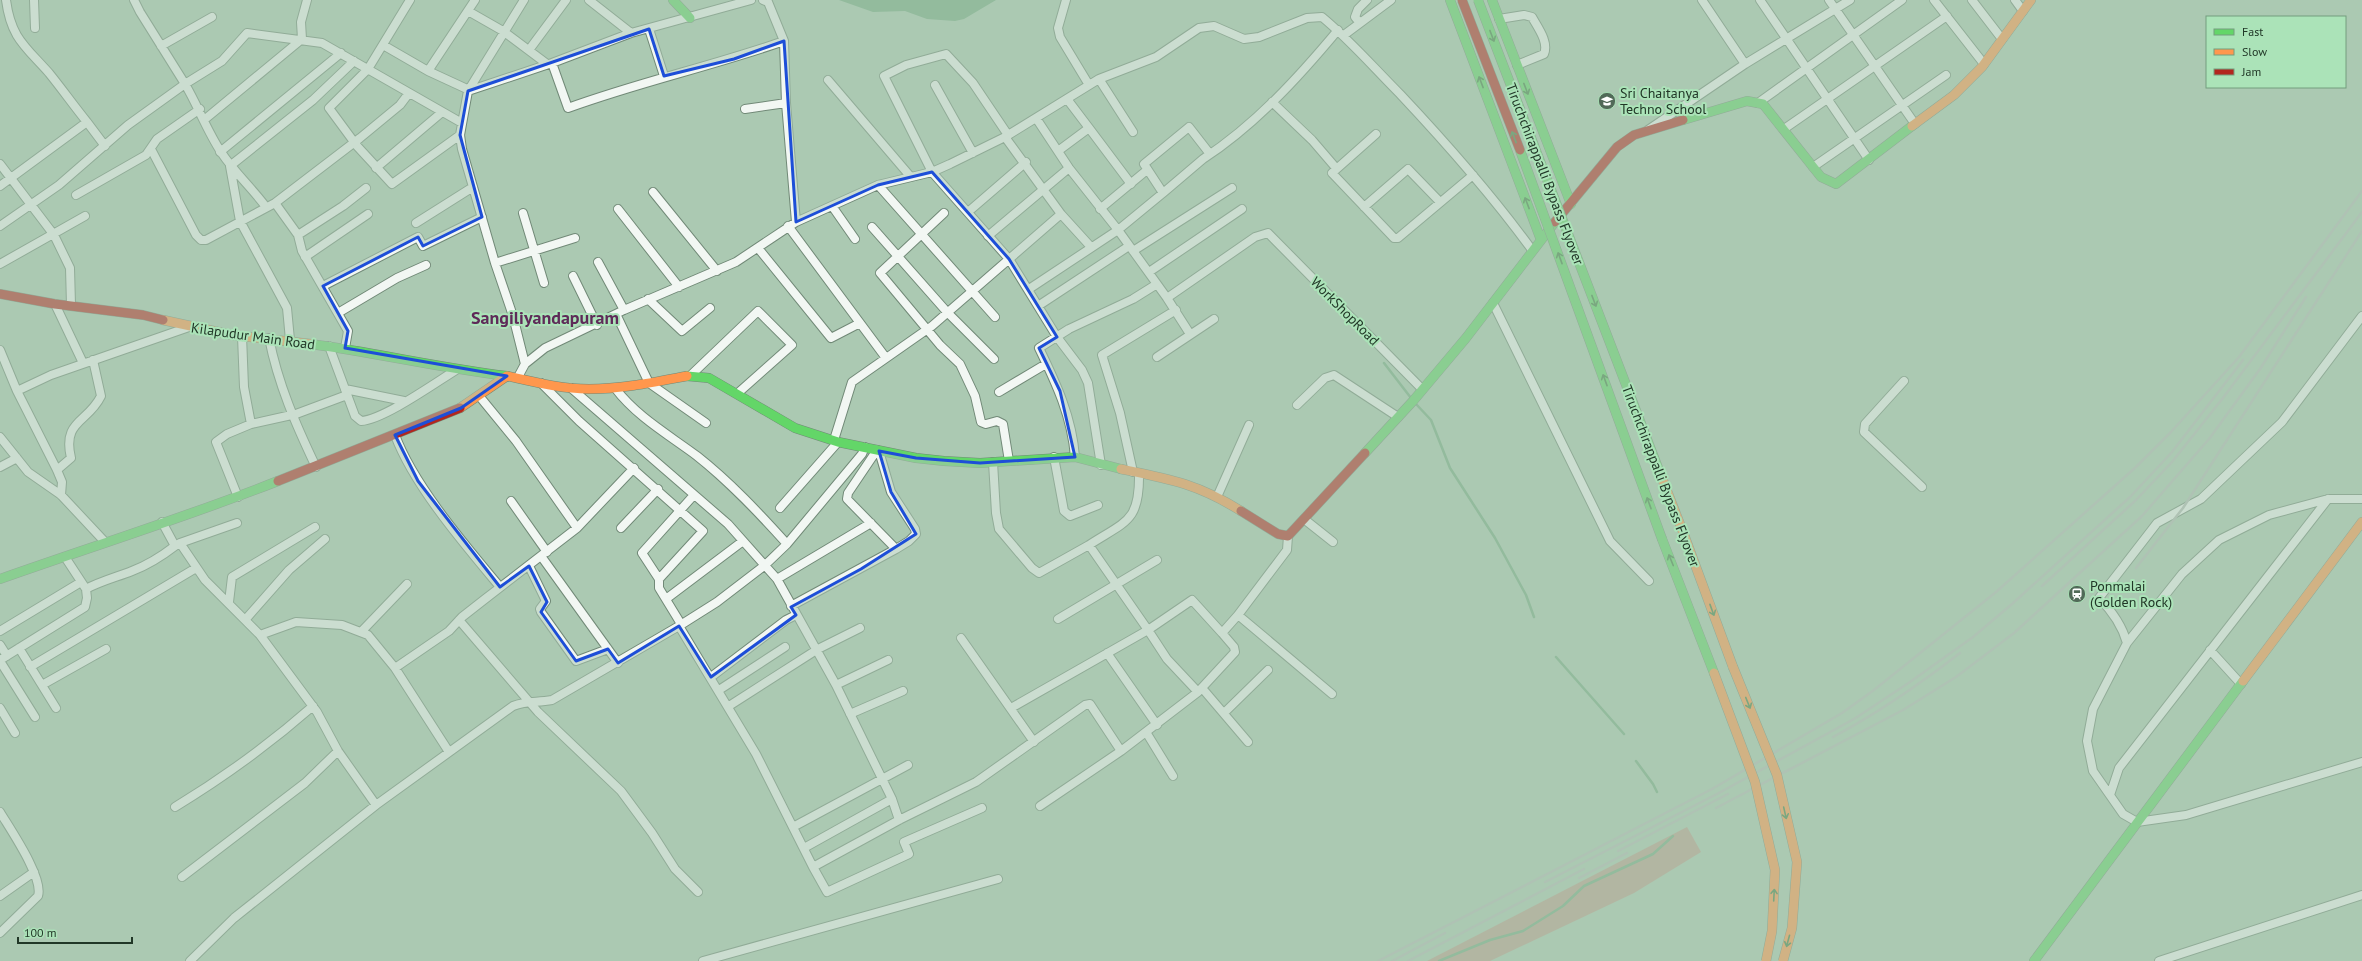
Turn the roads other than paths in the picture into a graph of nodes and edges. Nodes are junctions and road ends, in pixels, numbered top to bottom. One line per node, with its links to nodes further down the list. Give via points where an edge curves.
1 (6, 0): 80 (street, via 21,45 49,73)
2 (34, 0): 37 (street)
3 (134, 0): 48 (street)
4 (308, 0): 43 (street, via 301,22)
5 (410, 0): 47 (street)
6 (476, 0): 30 (street)
7 (524, 0): 39 (street)
8 (566, 0): 49 (street)
9 (589, 0): 40 (street)
10 (673, 0): 34 (main road)
11 (751, 0): 34 (street)
12 (763, 0): 46 (street, via 768,2)
13 (1066, 0): 66 (street, via 1058,28 1060,37)
14 (1367, 0): 36 (street, via 1355,16)
15 (1391, 0): 36 (street)
16 (1450, 0): 150 (main road, one-way to 16)
17 (1462, 0): 370 (main road, Tiruchchirappalli Bypass Flyover, one-way to 17, bridge, via 1772,932 1775,870 1755,782 1662,539 1550,229)
18 (1478, 0): 371 (main road, Tiruchchirappalli Bypass Flyover, one-way to 371, bridge, via 1733,667 1777,775 1797,862 1792,928)
19 (1492, 0): 35 (main road)
20 (1702, 0): 53 (street)
21 (1760, 0): 44 (street)
22 (1829, 0): 29 (street)
23 (1850, 0): 29 (street)
24 (1902, 0): 42 (street)
25 (1934, 0): 32 (street)
26 (1972, 0): 45 (street)
27 (2015, 0): 31 (street)
28 (2031, 0): 31 (main road)
29 (1835, 9): 42 (street); 44 (street)
30 (468, 11): 39 (street); 59 (street)
31 (2023, 11): 45 (main road)
32 (1947, 16): 54 (street); 56 (street)
33 (212, 17): 48 (street)
34 (690, 18): 38 (street)
35 (1499, 19): 55 (main road); 55 (street, via 1532,16 1544,42 1544,54)
36 (1360, 23): 41 (street)
37 (35, 28)
38 (649, 29): 40 (street); 61 (street)
39 (503, 31): 49 (street); 67 (street)
40 (631, 33): 52 (street)
41 (1341, 33): 63 (street, via 1322,17 1317,16 1259,37 1244,39 1214,26 1199,28 1156,57); 71 (street); 108 (street)
42 (1853, 35): 56 (street); 57 (street)
43 (302, 39): 50 (street, via 322,43); 64 (street, via 247,33 222,61); 79 (street)
44 (1786, 39): 53 (street); 57 (street)
45 (2002, 40): 54 (main road)
46 (784, 41): 61 (street, via 734,58); 72 (street)
47 (383, 45): 58 (street); 59 (street)
48 (161, 46): 64 (street)
49 (529, 50): 52 (street)
50 (341, 53): 51 (street); 95 (street)
51 (354, 61): 58 (street); 101 (street, via 313,100)
52 (549, 64): 61 (street, via 568,108); 67 (street)
53 (1745, 64): 86 (street, via 1653,124)
54 (1984, 64): 82 (main road, via 1954,95)
55 (1517, 65): 124 (main road, one-way to 124)
56 (1874, 66): 70 (street); 74 (street)
57 (1805, 67): 70 (street); 73 (street)
58 (368, 69): 68 (street); 91 (street, via 329,108)
59 (428, 71): 67 (street)
60 (1946, 75): 74 (street)
61 (664, 76)
62 (828, 80): 109 (street)
63 (1099, 80): 66 (street); 85 (street)
64 (185, 84): 75 (street); 92 (street, via 128,125)
65 (935, 85): 96 (street)
66 (1089, 85): 69 (street)
67 (467, 90): 81 (street)
68 (409, 93): 77 (street); 91 (street, via 400,105)
69 (1067, 99): 78 (street); 83 (street)
70 (1827, 99): 84 (street); 90 (street)
71 (1272, 102): 97 (street, via 1251,124); 105 (street, via 1304,131)
72 (786, 103): 76 (street); 140 (street)
73 (1758, 103): 84 (main road, via 1763,104); 86 (main road, via 1747,100)
74 (1902, 105): 82 (street); 90 (street)
75 (200, 109): 79 (street); 93 (street, via 156,139)
76 (745, 109)
77 (441, 113): 81 (street); 103 (street)
78 (1036, 118): 89 (street); 94 (street)
79 (204, 120): 95 (street)
80 (87, 122): 92 (street); 110 (street)
81 (462, 123): 87 (street)
82 (1915, 124): 98 (main road)
83 (1089, 128): 94 (street); 111 (street)
84 (1784, 129): 102 (main road)
85 (1134, 132)
86 (1646, 132): 124 (main road, via 1634,135 1617,147)
87 (460, 134): 103 (street, via 395,183 388,182); 114 (street)
88 (1376, 134): 105 (street)
89 (1006, 136): 96 (street); 99 (street); 107 (street, via 973,84 946,54 906,65 884,76)
90 (1855, 138): 98 (street); 102 (street)
91 (354, 142): 103 (street); 123 (street)
92 (105, 146): 122 (street, via 59,185)
93 (151, 149): 120 (street, via 146,155); 138 (street, via 198,238 206,240)
94 (1058, 151): 104 (street)
95 (220, 152): 101 (street)
96 (973, 153): 107 (street)
97 (1210, 154): 106 (street, via 1189,127 1144,164); 119 (street)
98 (1869, 160): 102 (main road, via 1836,184 1821,177)
99 (1026, 162): 117 (street); 131 (street)
100 (0, 164): 110 (street)
101 (230, 166): 126 (street); 138 (street)
102 (1813, 167)
103 (376, 168)
104 (1069, 168): 117 (street); 129 (street)
105 (1336, 168): 127 (street, via 1332,172)
106 (1147, 170): 111 (street); 119 (street)
107 (932, 172): 109 (street); 131 (street)
108 (1473, 175): 121 (street); 155 (street)
109 (910, 176): 112 (street)
110 (11, 178): 113 (street); 122 (street)
111 (1131, 184): 129 (street)
112 (878, 185): 125 (street); 144 (street)
113 (0, 186)
114 (473, 187): 137 (street); 139 (street)
115 (366, 188): 146 (street)
116 (1232, 188): 153 (street)
117 (1043, 189): 135 (street); 147 (street)
118 (653, 192): 163 (street)
119 (1163, 193): 143 (street)
120 (76, 195)
121 (1440, 202): 127 (street, via 1398,238 1394,238); 127 (street, via 1408,169)
122 (32, 203): 141 (street); 145 (street)
123 (275, 203): 126 (street); 146 (street)
124 (1571, 204): 150 (main road)
125 (832, 206): 140 (street); 149 (street)
126 (266, 207): 138 (street)
127 (1364, 207)
128 (618, 209): 169 (street)
129 (1100, 209): 143 (street)
130 (1242, 209): 164 (street)
131 (968, 212): 147 (street)
132 (523, 213): 154 (street)
133 (944, 213): 144 (street)
134 (368, 214): 156 (street)
135 (1061, 214): 151 (street); 158 (street)
136 (85, 216): 145 (street)
137 (482, 217): 160 (street); 168 (street, via 423,246 418,237)
138 (240, 221): 196 (street, via 287,308)
139 (416, 223)
140 (792, 224): 152 (street); 188 (street)
141 (0, 226)
142 (872, 226): 157 (street)
143 (1118, 230): 151 (street); 153 (street)
144 (921, 234): 157 (street); 171 (street)
145 (54, 235): 161 (street); 177 (street, via 70,268)
146 (298, 235): 156 (street)
147 (988, 236): 158 (street)
148 (575, 238): 154 (street)
149 (855, 239)
150 (1541, 240): 155 (main road)
151 (1091, 247): 170 (street)
152 (758, 248): 163 (street); 188 (street, via 831,338)
153 (1131, 248): 164 (street); 178 (street)
154 (534, 250): 160 (street); 166 (street)
155 (1532, 250): 175 (main road)
156 (305, 257): 168 (street)
157 (897, 257): 182 (street); 191 (street, via 880,273)
158 (1009, 259): 170 (street); 171 (street)
159 (598, 262): 180 (street)
160 (495, 263): 205 (street, via 513,316)
161 (0, 264)
162 (426, 265): 183 (street, via 397,278)
163 (717, 271): 169 (street)
164 (1149, 272): 167 (street)
165 (573, 276): 189 (street)
166 (544, 282)
167 (1157, 284): 173 (street); 194 (street, via 1133,299)
168 (323, 286): 183 (street)
169 (679, 287): 174 (street)
170 (1029, 289): 178 (street)
171 (972, 290): 182 (street); 186 (street)
172 (0, 294): 176 (main road, Kilapudur Main Road)
173 (1167, 298): 181 (street); 216 (street, WorkShopRoad, via 1255,237 1268,233)
174 (648, 299): 179 (street, via 682,331); 180 (street)
175 (1493, 303): 216 (main road); 283 (street, via 1610,541)
176 (54, 304): 177 (main road, Kilapudur Main Road); 204 (street)
177 (71, 306): 190 (main road, Kilapudur Main Road, via 143,315)
178 (1038, 306): 194 (street)
179 (710, 308)
180 (624, 310): 184 (street)
181 (1176, 310): 192 (street); 244 (street, via 1102,355)
182 (947, 312): 191 (street); 202 (street)
183 (338, 313): 198 (street, via 348,331)
184 (616, 314): 189 (street); 212 (street)
185 (2362, 316): 304 (street, via 2282,422 2201,499 2157,523 2099,598 2116,617 2124,630)
186 (995, 317)
187 (1214, 319): 192 (street)
188 (860, 323): 201 (street)
189 (597, 325): 205 (street, via 545,348)
190 (189, 327): 193 (main road, Kilapudur Main Road); 203 (street)
191 (927, 330): 201 (street); 237 (street, via 960,364 982,422 986,424 997,421 1003,424)
192 (1190, 334): 200 (street)
193 (242, 336): 195 (main road, Kilapudur Main Road); 227 (street, via 244,387)
194 (1057, 337): 206 (street, via 1039,348); 239 (street, via 1086,378)
195 (269, 338): 196 (main road, Kilapudur Main Road); 224 (street)
196 (290, 340): 197 (main road, Kilapudur Main Road)
197 (329, 346): 198 (main road, Kilapudur Main Road); 218 (street)
198 (345, 348): 207 (main road, Kilapudur Main Road)
199 (0, 350): 217 (street)
200 (1157, 357)
201 (886, 358): 231 (street, via 852,382)
202 (994, 359)
203 (93, 360): 204 (street); 243 (street, via 101,396 73,426 69,440 71,458)
204 (83, 363): 217 (street)
205 (525, 364): 210 (street)
206 (1046, 364): 219 (street); 234 (street, via 1060,391 1066,410)
207 (456, 370): 208 (main road, Kilapudur Main Road); 222 (street)
208 (507, 376): 210 (main road, Kilapudur Main Road); 221 (main road)
209 (691, 376): 212 (main road, Kilapudur Main Road); 220 (main road, Kilapudur Main Road, via 709,378); 220 (street, via 758,311 792,345)
210 (518, 377): 213 (main road, Kilapudur Main Road)
211 (1904, 381): 245 (street, via 1865,424 1864,432)
212 (650, 382): 215 (main road, Kilapudur Main Road); 226 (street)
213 (540, 383): 214 (main road, Kilapudur Main Road); 242 (street)
214 (570, 388): 215 (main road, Kilapudur Main Road); 248 (street)
215 (615, 388): 271 (street, via 638,412 698,456 746,499)
216 (1422, 389): 225 (main road)
217 (17, 391): 243 (street)
218 (346, 392): 222 (street); 222 (street, via 355,416 361,421 369,420); 224 (street)
219 (999, 392)
220 (738, 393): 231 (main road, Kilapudur Main Road, via 795,428)
221 (480, 397): 229 (main road, via 461,408); 263 (street, via 516,441)
222 (404, 402)
223 (1297, 405): 225 (street, via 1325,378 1334,375)
224 (292, 415): 227 (street); 241 (street)
225 (1398, 417): 257 (main road)
226 (706, 423)
227 (251, 424): 249 (street, via 227,434 216,442)
228 (1249, 425): 250 (street)
229 (395, 436): 241 (main road); 287 (street, via 418,481)
230 (0, 437): 236 (street)
231 (836, 441): 232 (main road, Kilapudur Main Road); 255 (street)
232 (865, 447): 233 (main road, Kilapudur Main Road); 271 (street, via 862,454)
233 (878, 450): 238 (main road, Kilapudur Main Road, via 930,460); 261 (street, via 848,493 847,499); 273 (street, via 891,492 916,534)
234 (1075, 456): 235 (main road, Kilapudur Main Road); 239 (main road)
235 (1054, 457): 237 (main road, Kilapudur Main Road); 254 (street, via 1064,512 1070,516)
236 (17, 458): 240 (street); 247 (street, via 36,479)
237 (1009, 461): 238 (main road, Kilapudur Main Road)
238 (993, 462): 272 (street, via 999,528 1032,568 1039,573)
239 (1101, 465): 244 (main road)
240 (0, 467)
241 (316, 467): 249 (main road)
242 (634, 468): 246 (street); 263 (street)
243 (57, 470): 247 (street, via 62,482)
244 (1136, 473): 250 (main road, via 1181,481); 272 (street, via 1139,492 1133,514)
245 (1922, 487)
246 (658, 489): 256 (street); 264 (street)
247 (61, 495): 268 (street)
248 (693, 496): 256 (street); 267 (street, via 728,524)
249 (238, 497): 258 (main road)
250 (1217, 497): 265 (main road, via 1278,534)
251 (2328, 499): 252 (street); 304 (street, via 2268,515 2219,540 2182,574); 311 (street)
252 (2362, 499)
253 (511, 501): 274 (street)
254 (1098, 506)
255 (780, 508)
256 (681, 509): 281 (street, via 642,553); 281 (street, via 703,531)
257 (1304, 519): 265 (main road); 269 (street)
258 (162, 522): 268 (main road); 270 (street)
259 (2362, 522): 320 (main road)
260 (237, 523): 270 (street)
261 (871, 523): 273 (street); 282 (street)
262 (315, 527): 289 (street, via 232,577)
263 (577, 528): 274 (street)
264 (621, 528)
265 (1288, 536): 292 (street, via 1287,550)
266 (326, 539): 294 (street, via 289,570)
267 (743, 541): 278 (street); 288 (street)
268 (105, 542): 275 (main road)
269 (1333, 542)
270 (178, 544): 279 (street); 285 (street, via 159,558 132,572)
271 (786, 544): 278 (street)
272 (1089, 545): 286 (street)
273 (896, 549): 290 (street)
274 (544, 554): 277 (street); 309 (street)
275 (65, 557): 280 (main road); 285 (street)
276 (1157, 560): 286 (street)
277 (529, 566): 287 (street); 309 (street, via 546,601 540,609 541,612 576,661)
278 (764, 566): 282 (street); 296 (street, via 717,602)
279 (196, 568): 289 (street); 316 (street)
280 (0, 579)
281 (659, 579): 288 (street, via 659,588)
282 (777, 579): 290 (street)
283 (1648, 582)
284 (407, 584): 300 (street)
285 (83, 585): 299 (street); 307 (street, via 87,598 85,607)
286 (1116, 586): 293 (street); 298 (street)
287 (500, 587): 295 (street)
288 (666, 599): 296 (street)
289 (228, 602): 294 (street)
290 (791, 606): 291 (street)
291 (796, 615): 310 (street); 319 (street)
292 (1238, 615): 301 (street); 326 (street)
293 (1058, 619)
294 (245, 620): 302 (street)
295 (459, 620): 317 (street, via 449,632); 327 (street)
296 (680, 625): 315 (street); 319 (street)
297 (860, 628): 310 (street)
298 (1148, 630): 301 (street, via 1192,600); 312 (street); 324 (street, via 1167,659)
299 (0, 631)
300 (361, 632): 302 (street, via 342,625 296,622); 317 (street, via 368,635)
301 (1222, 633): 324 (street, via 1234,646 1235,652)
302 (260, 636): 328 (street)
303 (961, 638): 332 (street)
304 (2127, 643): 348 (street, via 2093,708 2087,741 2093,771)
305 (0, 645): 313 (street)
306 (785, 647): 323 (street)
307 (19, 648): 313 (street); 316 (street)
308 (106, 649): 321 (street)
309 (608, 649): 315 (street)
310 (818, 649): 322 (street); 329 (street)
311 (2210, 650): 320 (street); 348 (street, via 2119,768)
312 (1106, 653): 332 (street); 336 (street)
313 (2, 659): 335 (street)
314 (888, 660): 322 (street)
315 (618, 663): 327 (street, via 552,700 540,703)
316 (30, 667): 321 (street)
317 (395, 668): 343 (street)
318 (1268, 670): 333 (street)
319 (711, 677): 323 (street)
320 (2241, 684): 356 (main road)
321 (42, 685): 331 (street)
322 (836, 686): 334 (street)
323 (719, 690): 329 (street)
324 (1200, 690): 333 (street); 336 (street)
325 (903, 691): 334 (street)
326 (1332, 694)
327 (529, 701): 343 (street, via 513,706); 364 (street, via 620,792 652,833 675,869)
328 (313, 706): 341 (street); 352 (street, via 287,729 203,790)
329 (729, 706): 358 (street)
330 (0, 708): 337 (street)
331 (56, 708)
332 (1011, 708): 339 (street)
333 (1224, 713): 340 (street)
334 (850, 714): 347 (street)
335 (35, 717)
336 (1156, 724): 338 (street)
337 (15, 732)
338 (1146, 732): 342 (street); 346 (street)
339 (1034, 742): 342 (street, via 1090,704); 355 (street, via 976,782)
340 (1248, 742)
341 (338, 751): 350 (street); 362 (street, via 305,783)
342 (1120, 751): 351 (street)
343 (449, 752): 350 (street)
344 (2362, 762): 356 (street, via 2186,815)
345 (908, 765): 347 (street)
346 (1173, 776)
347 (882, 779): 349 (street); 358 (street)
348 (2110, 795): 356 (street, via 2123,814)
349 (892, 799): 355 (street); 359 (street)
350 (376, 805): 368 (street, via 234,918)
351 (1040, 806)
352 (175, 807)
353 (982, 808): 360 (street, via 904,842 909,854 827,892)
354 (0, 812): 357 (street)
355 (899, 820): 360 (street)
356 (2137, 822): 372 (main road)
357 (3, 825): 361 (street)
358 (793, 827): 359 (street)
359 (804, 848): 360 (street)
360 (813, 867)
361 (34, 872): 366 (street); 367 (street, via 40,891 38,896)
362 (182, 877)
363 (998, 879): 369 (street)
364 (698, 892)
365 (2362, 895): 373 (street)
366 (0, 896)
367 (0, 933)
368 (190, 961)
369 (703, 961)
370 (1766, 961)
371 (1783, 961)
372 (2034, 961)
373 (2159, 961)

